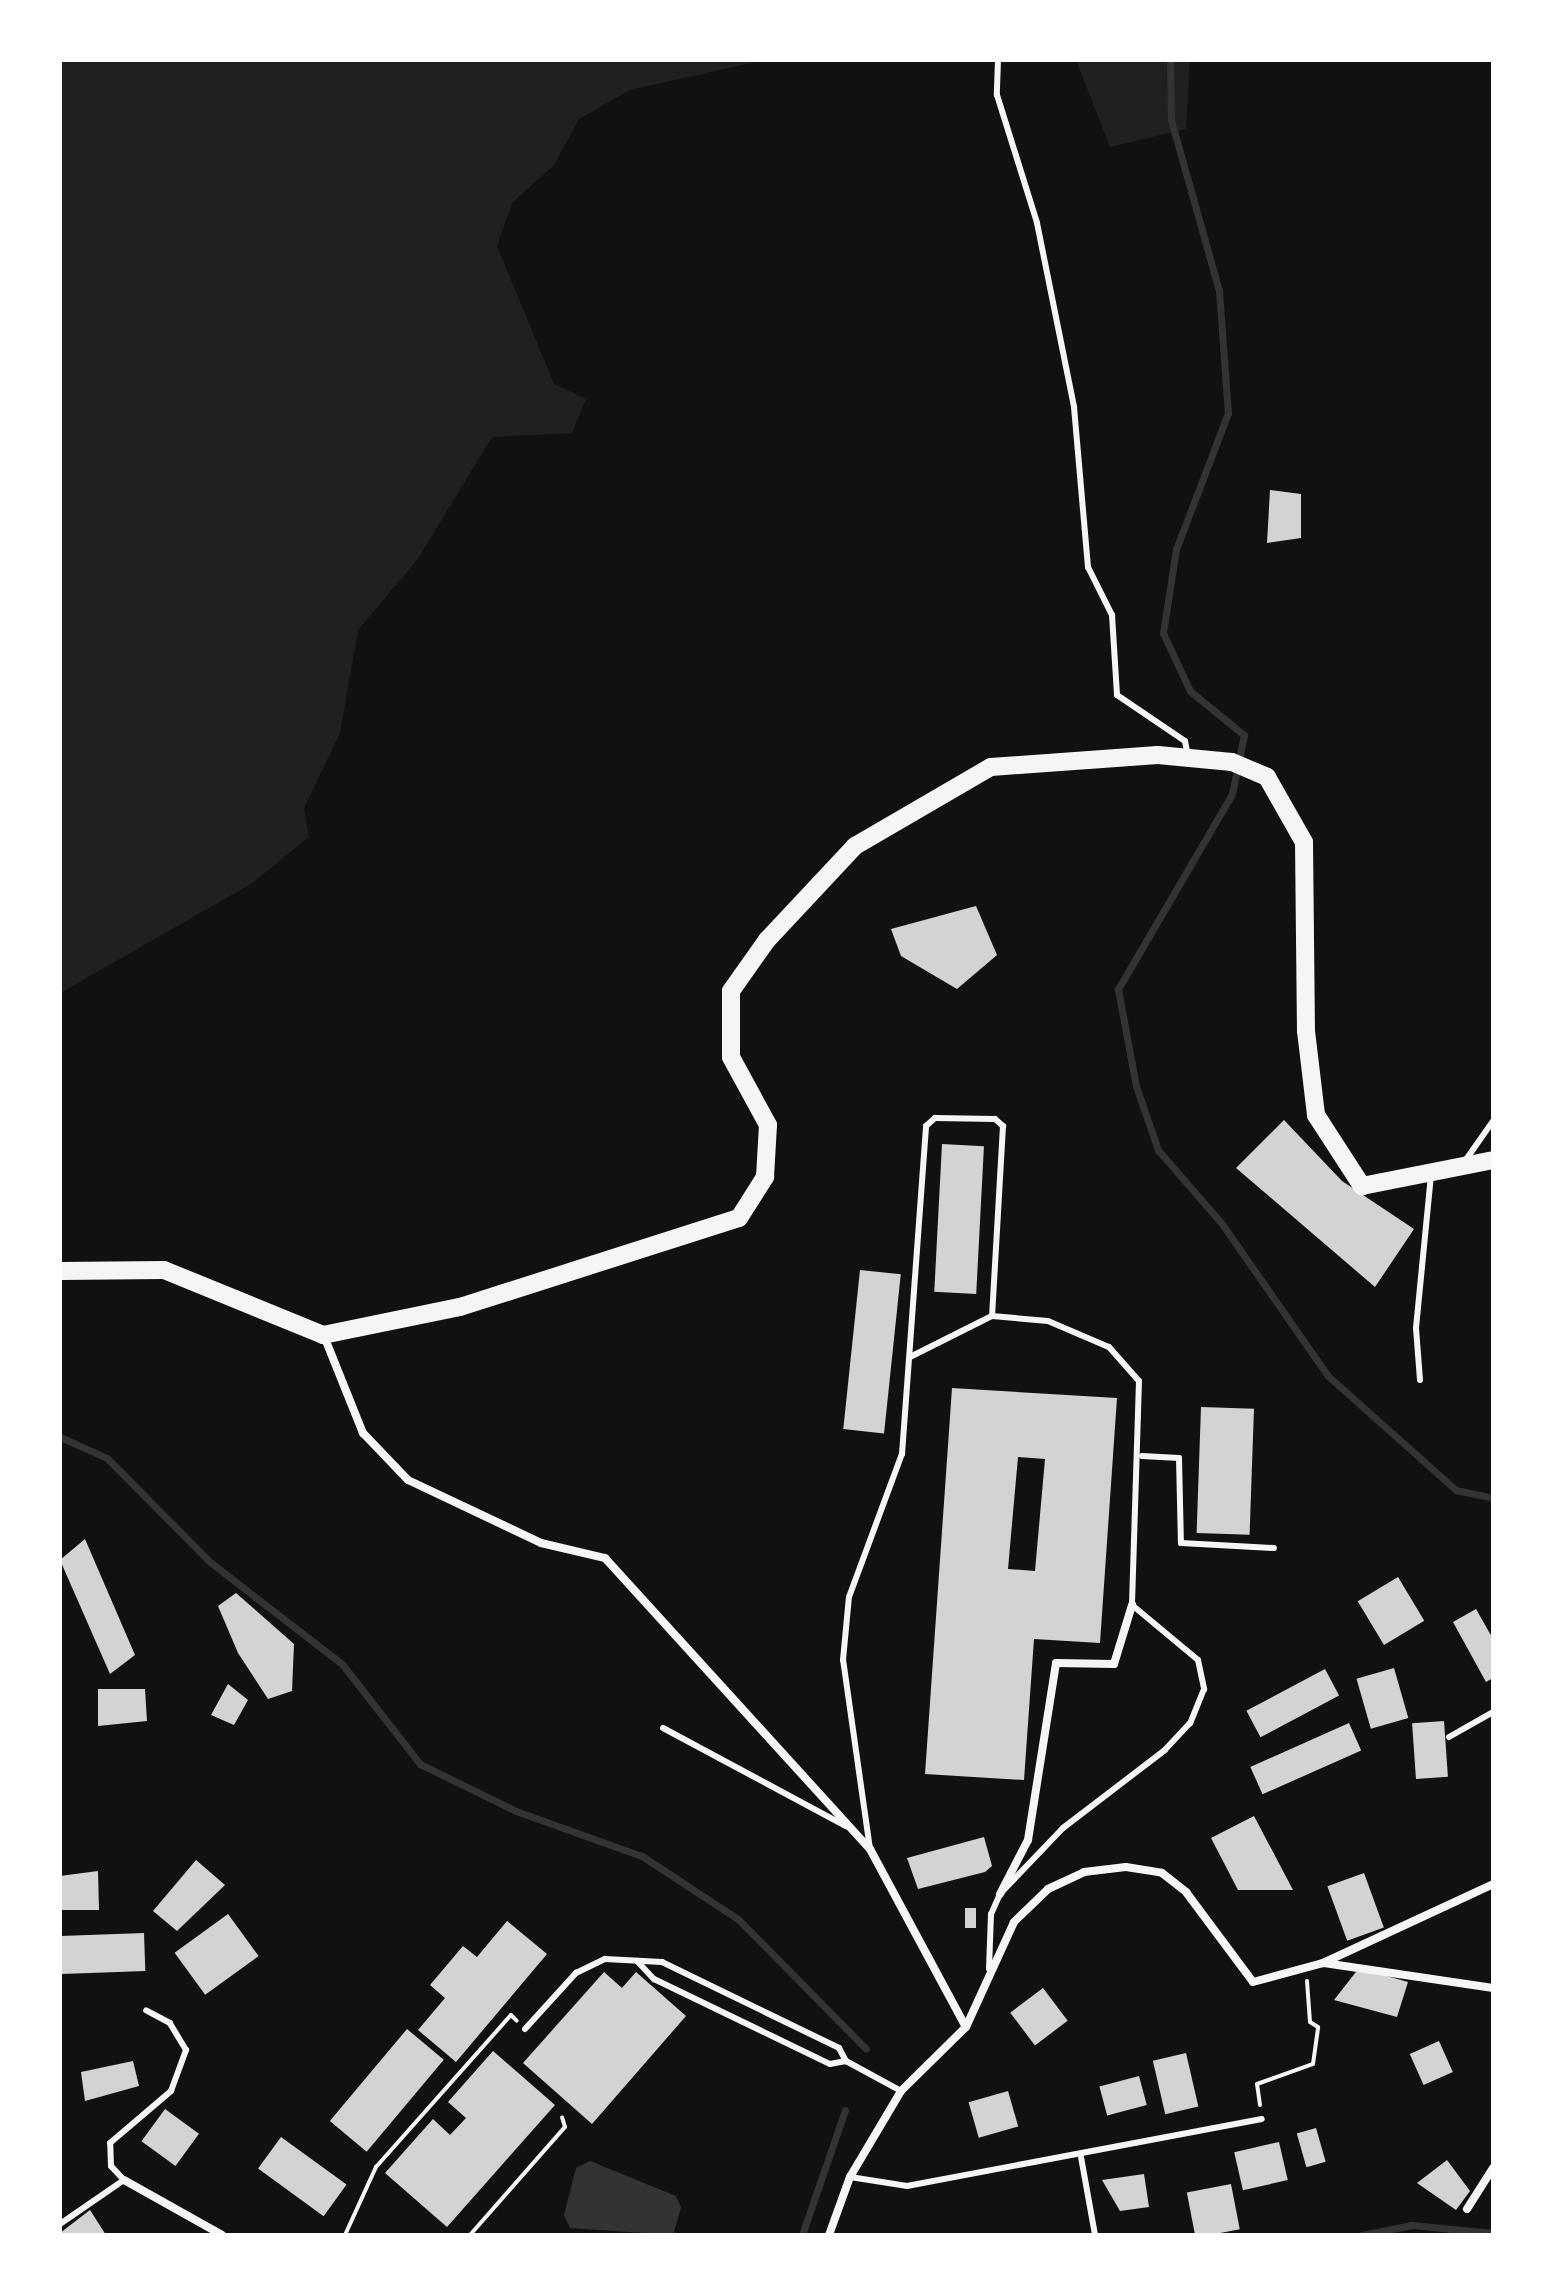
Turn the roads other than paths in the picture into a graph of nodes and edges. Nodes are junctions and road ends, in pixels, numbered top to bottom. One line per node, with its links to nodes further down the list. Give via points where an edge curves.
1 (998, 60): 2 (lane, via 997,95 1037,223 1074,407 1088,567 1112,615 1117,695 1185,741)
2 (1188, 757): 6 (main road, via 1232,762 1267,777 1287,801 1304,842 1306,1031 1316,1115 1362,1186); 9 (main road, via 991,767 855,846 767,940 731,991 731,1057 768,1125 765,1177 739,1218 460,1307)
3 (1493, 1121): 5 (lane)
4 (1493, 1160): 5 (main road)
5 (1465, 1161): 6 (main road)
6 (1432, 1172): 11 (lane, via 1416,1328)
7 (60, 1271): 9 (main road, via 164,1270)
8 (992, 1316): 10 (lane); 10 (lane, via 1003,1126 995,1119 935,1118 926,1126); 12 (lane, via 1048,1321 1109,1347 1139,1381)
9 (323, 1335): 18 (street, via 363,1433 408,1480 541,1543 605,1558)
10 (910, 1357): 19 (lane, via 902,1454 849,1597 843,1660)
11 (1420, 1380)
12 (1142, 1456): 13 (lane, via 1179,1458 1181,1543); 14 (lane)
13 (1274, 1548)
14 (1132, 1605): 21 (street, via 1114,1664 1056,1663 1028,1840); 21 (lane, via 1148,1626 1198,1660 1204,1689 1190,1723 1063,1828)
15 (1493, 1712): 17 (lane)
16 (663, 1728): 18 (lane)
17 (1449, 1737)
18 (851, 1829): 19 (street)
19 (870, 1849): 27 (street)
20 (1493, 1884): 23 (street)
21 (1000, 1894): 24 (lane, via 991,1914)
22 (637, 1961): 28 (lane, via 605,1959 576,1973); 29 (lane, via 675,1969 839,2048); 29 (lane, via 654,1979 830,2064)
23 (1323, 1963): 24 (street, via 1253,1982 1186,1892 1162,1873 1126,1867 1084,1872 1048,1889 1014,1922); 25 (street)
24 (989, 1969): 27 (street)
25 (1493, 1988)
26 (146, 2010): 35 (lane, via 170,2023 186,2050 171,2091 110,2143 111,2166)
27 (966, 2027): 30 (street)
28 (525, 2029)
29 (846, 2061): 30 (lane)
30 (901, 2091): 34 (street)
31 (1262, 2119): 32 (lane)
32 (1081, 2157): 34 (lane, via 907,2186); 40 (lane)
33 (1493, 2168): 36 (street)
34 (850, 2177): 39 (street)
35 (124, 2180): 37 (lane); 38 (street)
36 (1467, 2209)
37 (60, 2224)
38 (222, 2235)
39 (829, 2235)
40 (1095, 2235)

